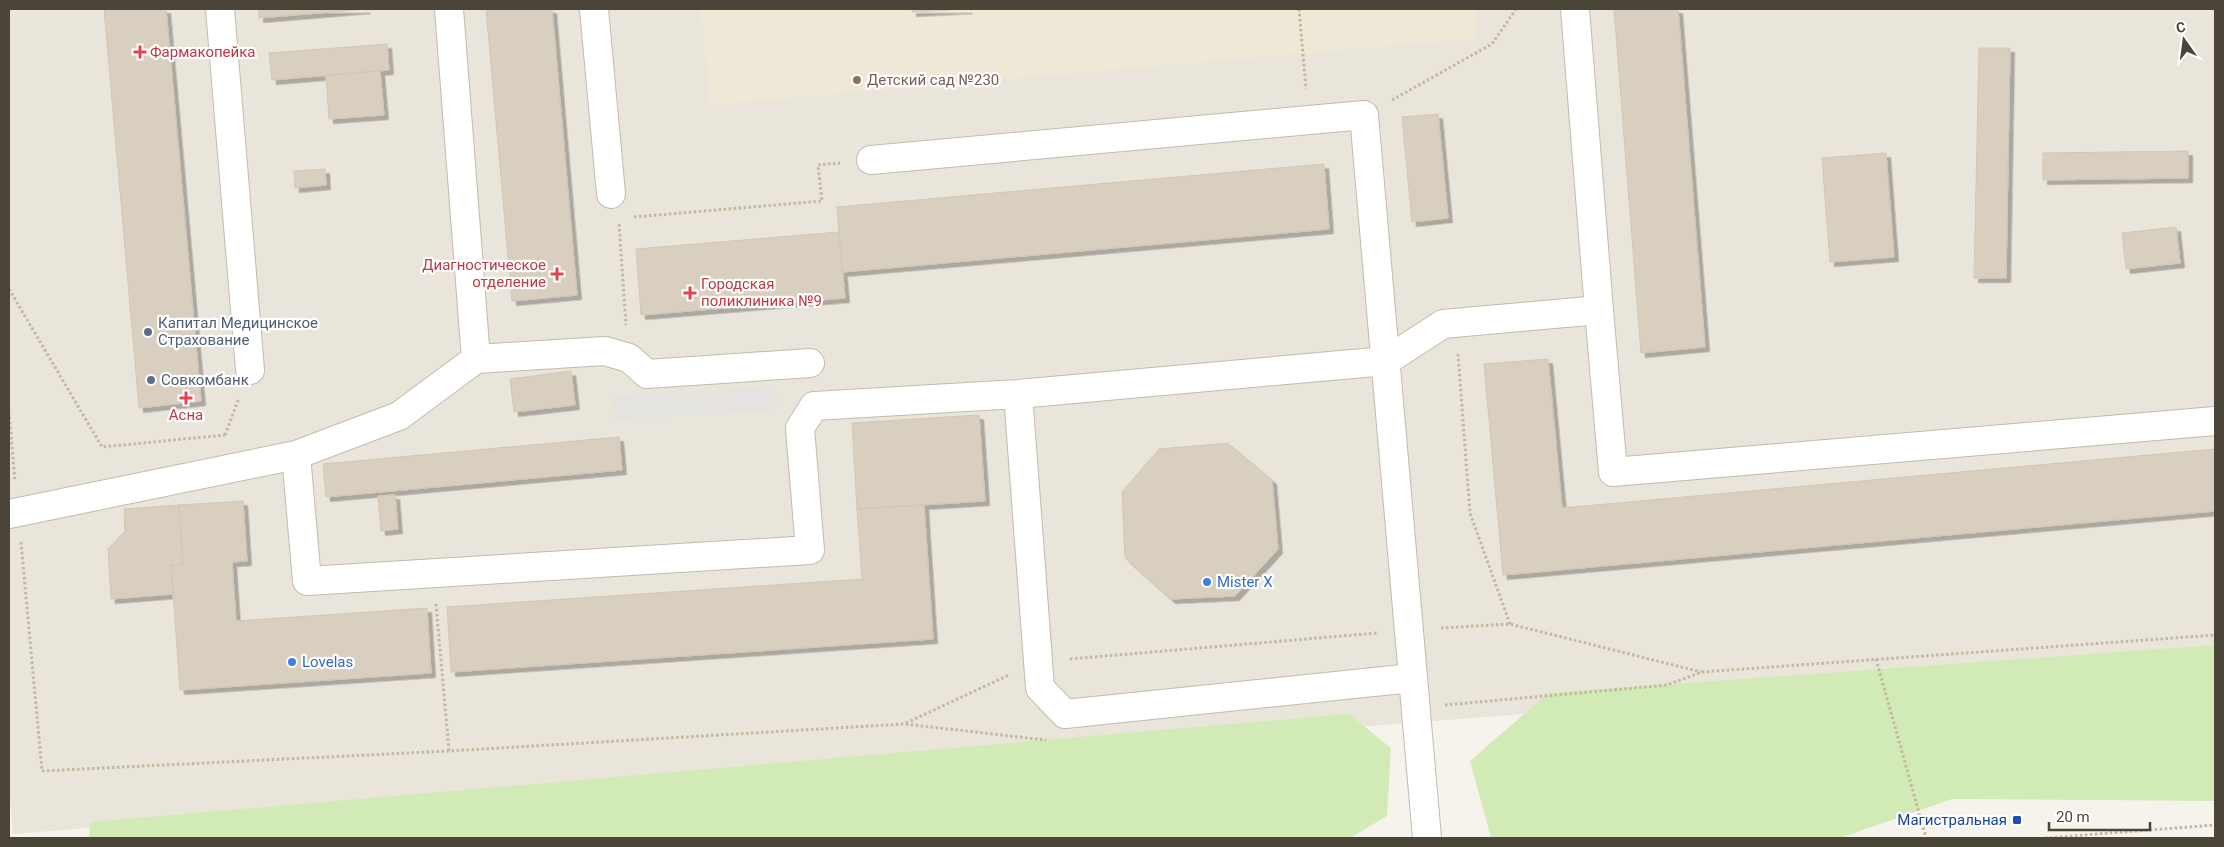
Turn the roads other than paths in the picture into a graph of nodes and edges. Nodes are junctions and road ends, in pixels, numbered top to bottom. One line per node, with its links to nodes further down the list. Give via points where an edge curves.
1 (220, 9): 11 (lane)
2 (449, 9): 8 (lane)
3 (594, 9): 6 (lane)
4 (1575, 9): 7 (lane)
5 (871, 160): 9 (lane, via 1364,114)
6 (615, 206)
7 (1599, 310): 9 (lane, via 1443,324); 13 (lane, via 1613,472)
8 (476, 359): 10 (lane, via 605,351 629,358 647,374); 14 (lane, via 399,416)
9 (1386, 360): 12 (lane); 16 (lane)
10 (810, 363)
11 (250, 370)
12 (1018, 394): 14 (lane, via 814,406 800,428 810,550 307,581); 16 (lane, via 1040,688 1065,714)
13 (2215, 421)
14 (296, 456): 15 (lane)
15 (14, 513)
16 (1412, 678): 17 (lane)
17 (1427, 838)

